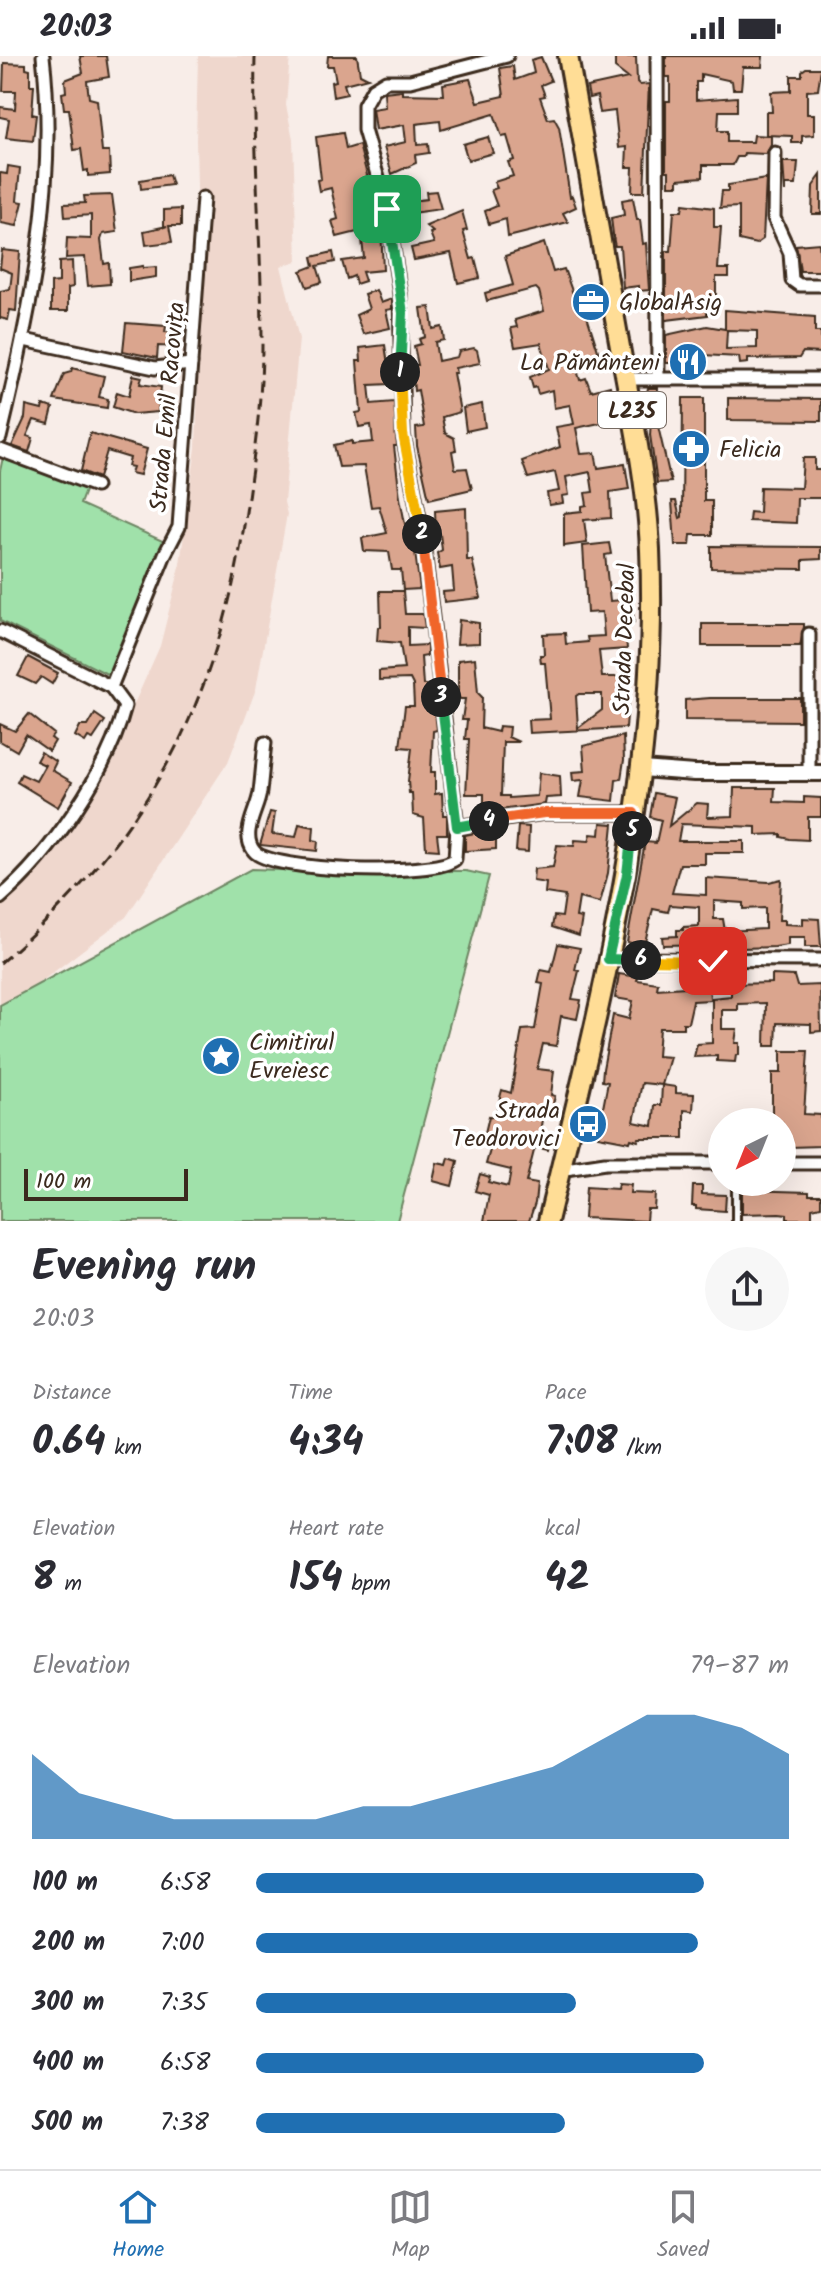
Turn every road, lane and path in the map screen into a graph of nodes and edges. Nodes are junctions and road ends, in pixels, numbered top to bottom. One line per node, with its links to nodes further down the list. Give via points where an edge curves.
1 (43, 56): 8 (street, via 44,184)
2 (507, 56): 23 (street, via 418,79 386,81 373,89 364,105 364,130 387,209 400,294 403,434 422,533)
3 (568, 56): 11 (main road, Strada Decebal / L235)
4 (657, 56): 10 (street)
5 (775, 153): 7 (street, via 774,218 790,253 792,280)
6 (203, 198): 9 (street, Strada Emil Racovița)
7 (821, 285)
8 (24, 340): 9 (street, via 155,368); 13 (street)
9 (191, 364): 18 (street, Strada Emil Racovița, via 179,527)
10 (658, 378): 11 (street); 12 (street)
11 (626, 379): 20 (main road, Strada Decebal / L235, via 650,549 651,641)
12 (821, 379)
13 (0, 438)
14 (0, 450): 15 (street)
15 (96, 486)
16 (0, 631): 18 (street)
17 (809, 634): 21 (street)
18 (111, 687): 24 (street, via 125,706 86,793 24,877)
19 (265, 743): 23 (street, via 259,800 249,827 251,847 259,855 295,866 418,870 449,865 458,854)
20 (642, 769): 21 (street); 22 (main road, Strada Decebal / L235)
21 (815, 773)
22 (634, 813): 23 (street, via 544,813); 25 (main road, Strada Decebal / L235)
23 (457, 827)
24 (0, 898)
25 (608, 959): 26 (street); 30 (main road, Strada Decebal / L235)
26 (821, 960)
27 (708, 1163): 30 (street, via 605,1163)
28 (796, 1163): 29 (street)
29 (821, 1163)
30 (559, 1170): 32 (main road, Strada Decebal / L235)
31 (736, 1196): 33 (lane)
32 (548, 1221)
33 (736, 1221)

